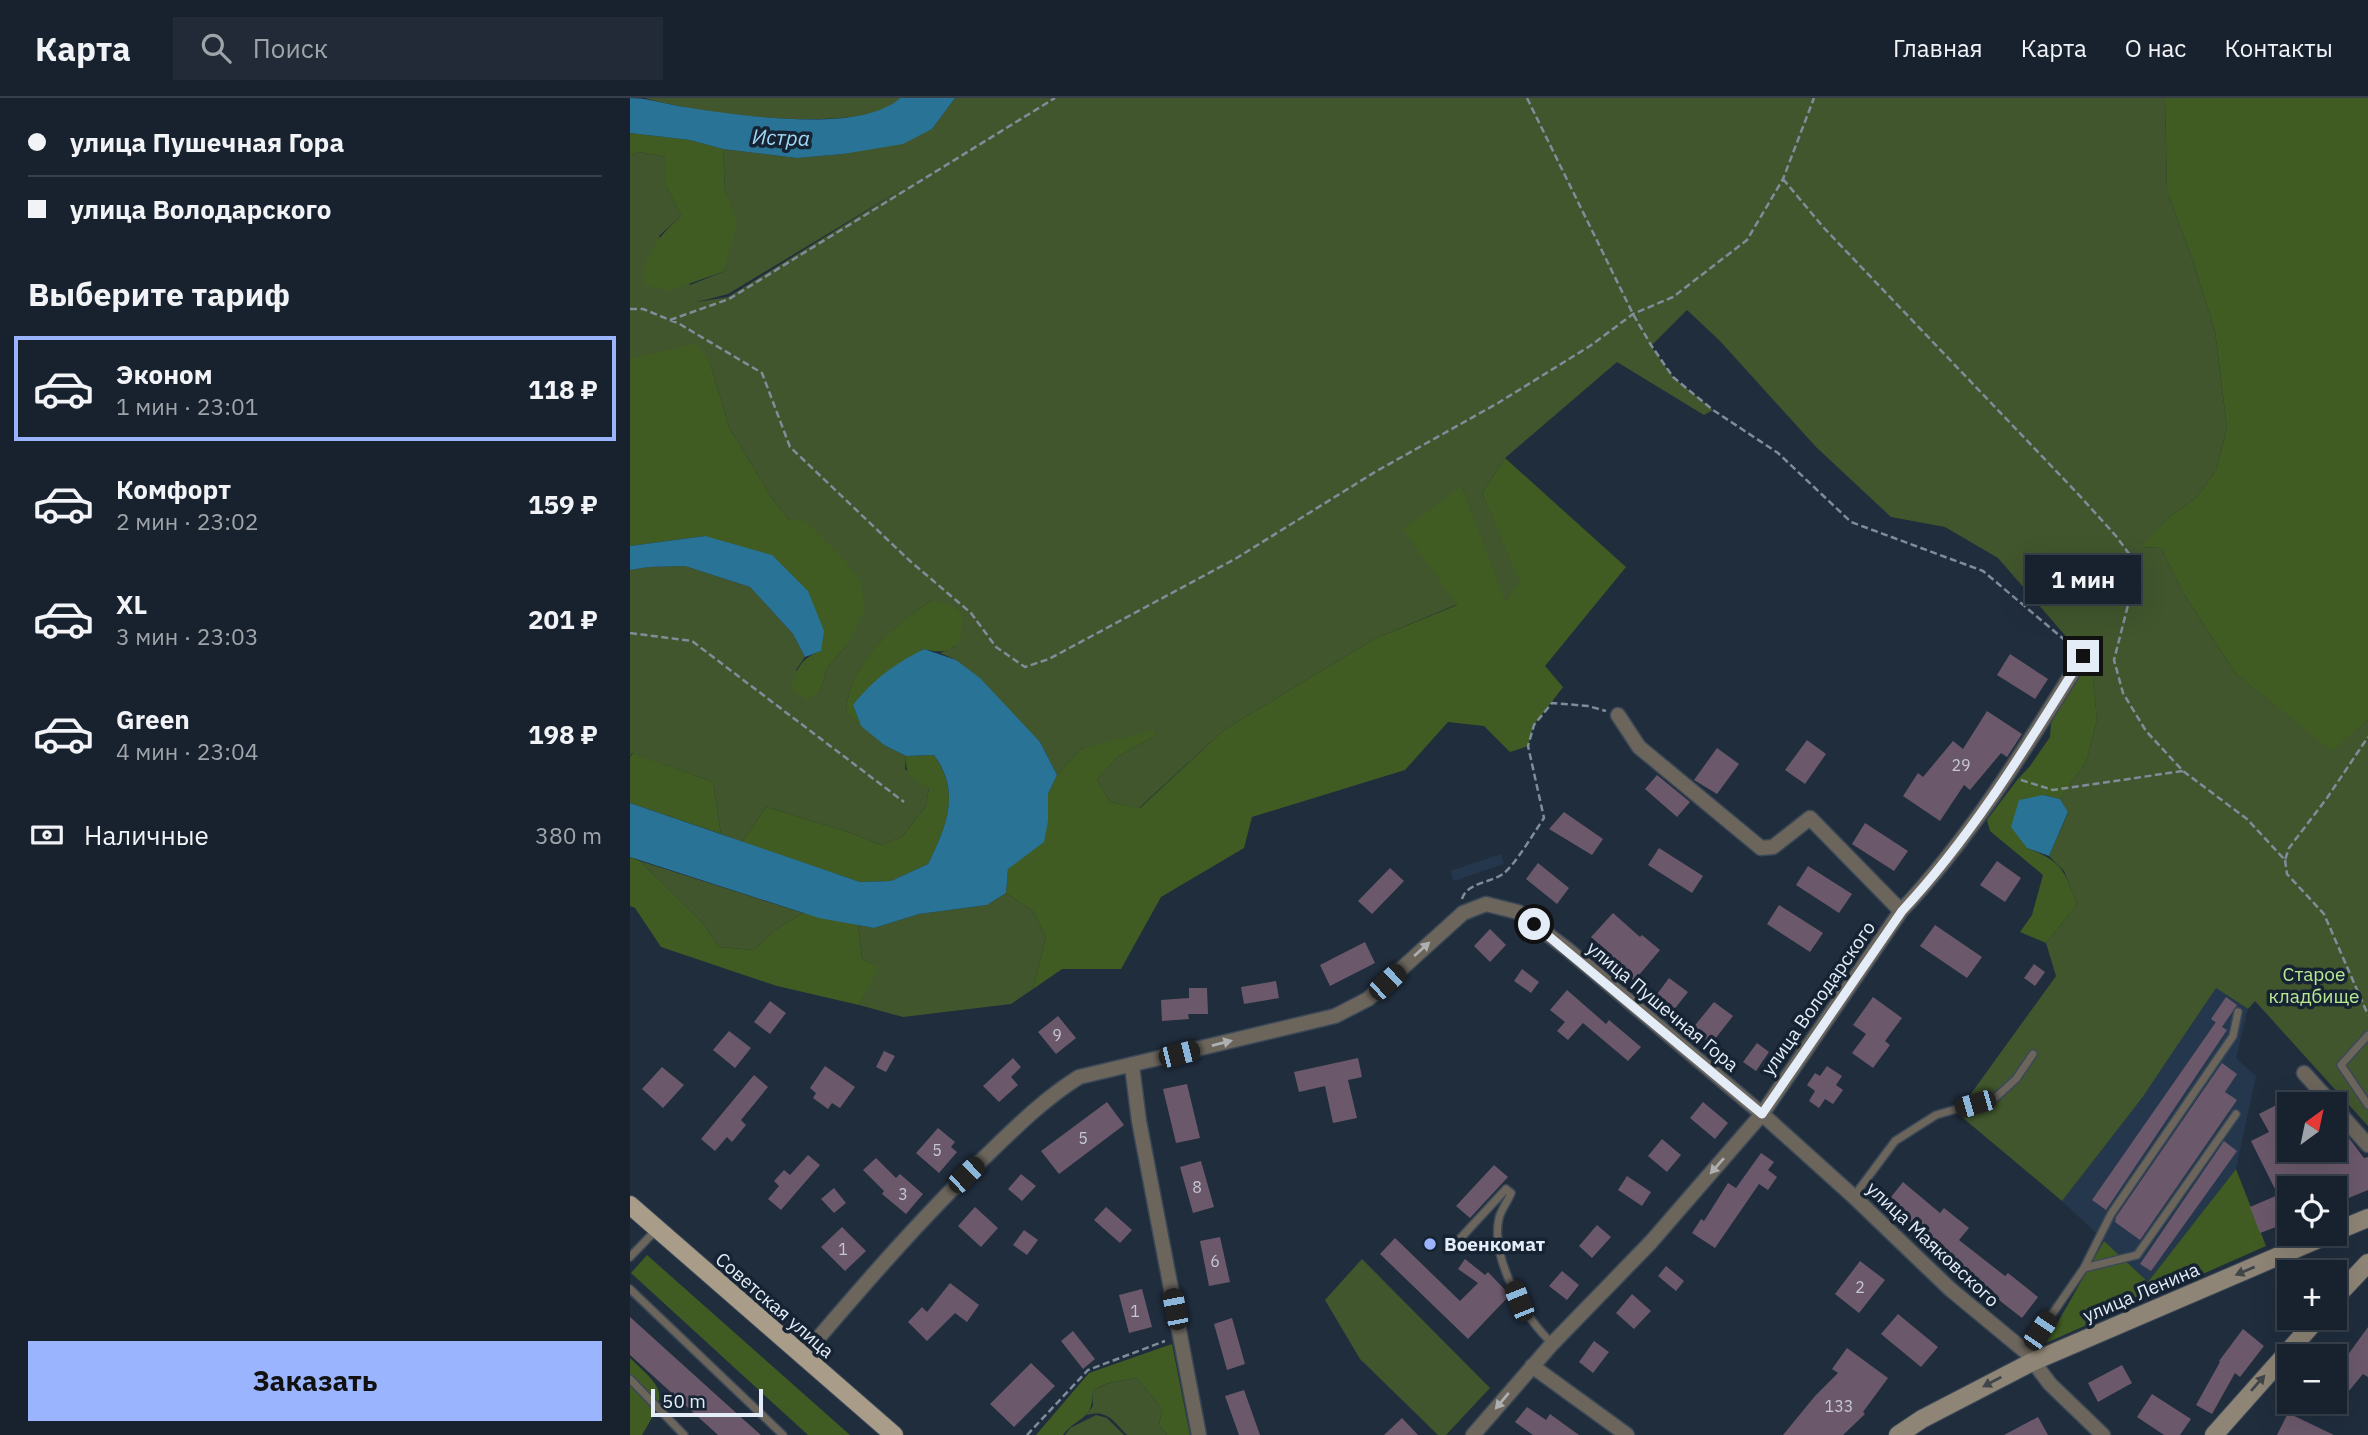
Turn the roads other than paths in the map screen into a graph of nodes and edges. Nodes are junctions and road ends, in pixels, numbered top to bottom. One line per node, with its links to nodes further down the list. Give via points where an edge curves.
1 (2083, 656): 3 (street, улица Володарского, via 2008,776)
2 (1618, 715): 3 (street, via 1639,747 1761,848 1773,847 1810,818)
3 (1902, 911): 11 (street, улица Володарского)
4 (2238, 1012): 24 (lane, via 2233,1036 2111,1214)
5 (2368, 1035): 10 (lane, via 2341,1065)
6 (2033, 1054): 15 (lane, via 2016,1079 1994,1098 1936,1115 1895,1141)
7 (1132, 1066): 11 (street, улица Пушечная Гора, one-way to 11, via 1335,1016 1368,999 1463,913 1486,904 1518,912 1567,949); 29 (street, via 1079,1077 1029,1115 917,1227); 36 (street)
8 (2304, 1073): 9 (street)
9 (2321, 1092)
10 (2368, 1105)
11 (1762, 1114): 15 (street, улица Маяковского); 28 (street, улица Володарского, one-way to 28, via 1651,1242)
12 (2236, 1114): 24 (lane, via 2137,1255)
13 (2347, 1122): 14 (street)
14 (2368, 1145)
15 (1853, 1196): 30 (street, улица Маяковского)
16 (630, 1205): 19 (main road, Советская улица)
17 (2368, 1218): 18 (street, улица Ленина)
18 (2347, 1227)
19 (658, 1229): 22 (lane); 29 (main road, Советская улица)
20 (1457, 1243): 28 (lane, via 1506,1189 1511,1194 1499,1218 1499,1252 1519,1301)
21 (2300, 1246): 30 (street, улица Ленина, one-way to 30)
22 (630, 1257)
23 (2368, 1263): 25 (street)
24 (2084, 1268): 30 (lane)
25 (2347, 1285)
26 (630, 1289): 35 (lane)
27 (2307, 1330): 41 (street, one-way to 27)
28 (1552, 1344): 31 (street, улица Володарского)
29 (802, 1357): 33 (main road, Советская улица)
30 (2029, 1357): 39 (street, улица Ленина, one-way to 39); 40 (street, улица Маяковского)
31 (1532, 1366): 37 (street, улица Володарского, one-way to 37); 38 (street)
32 (630, 1379): 34 (lane)
33 (884, 1432)
34 (684, 1435)
35 (783, 1435)
36 (1199, 1435)
37 (1473, 1435)
38 (1627, 1435)
39 (1898, 1435)
40 (2103, 1435)
41 (2214, 1435)

